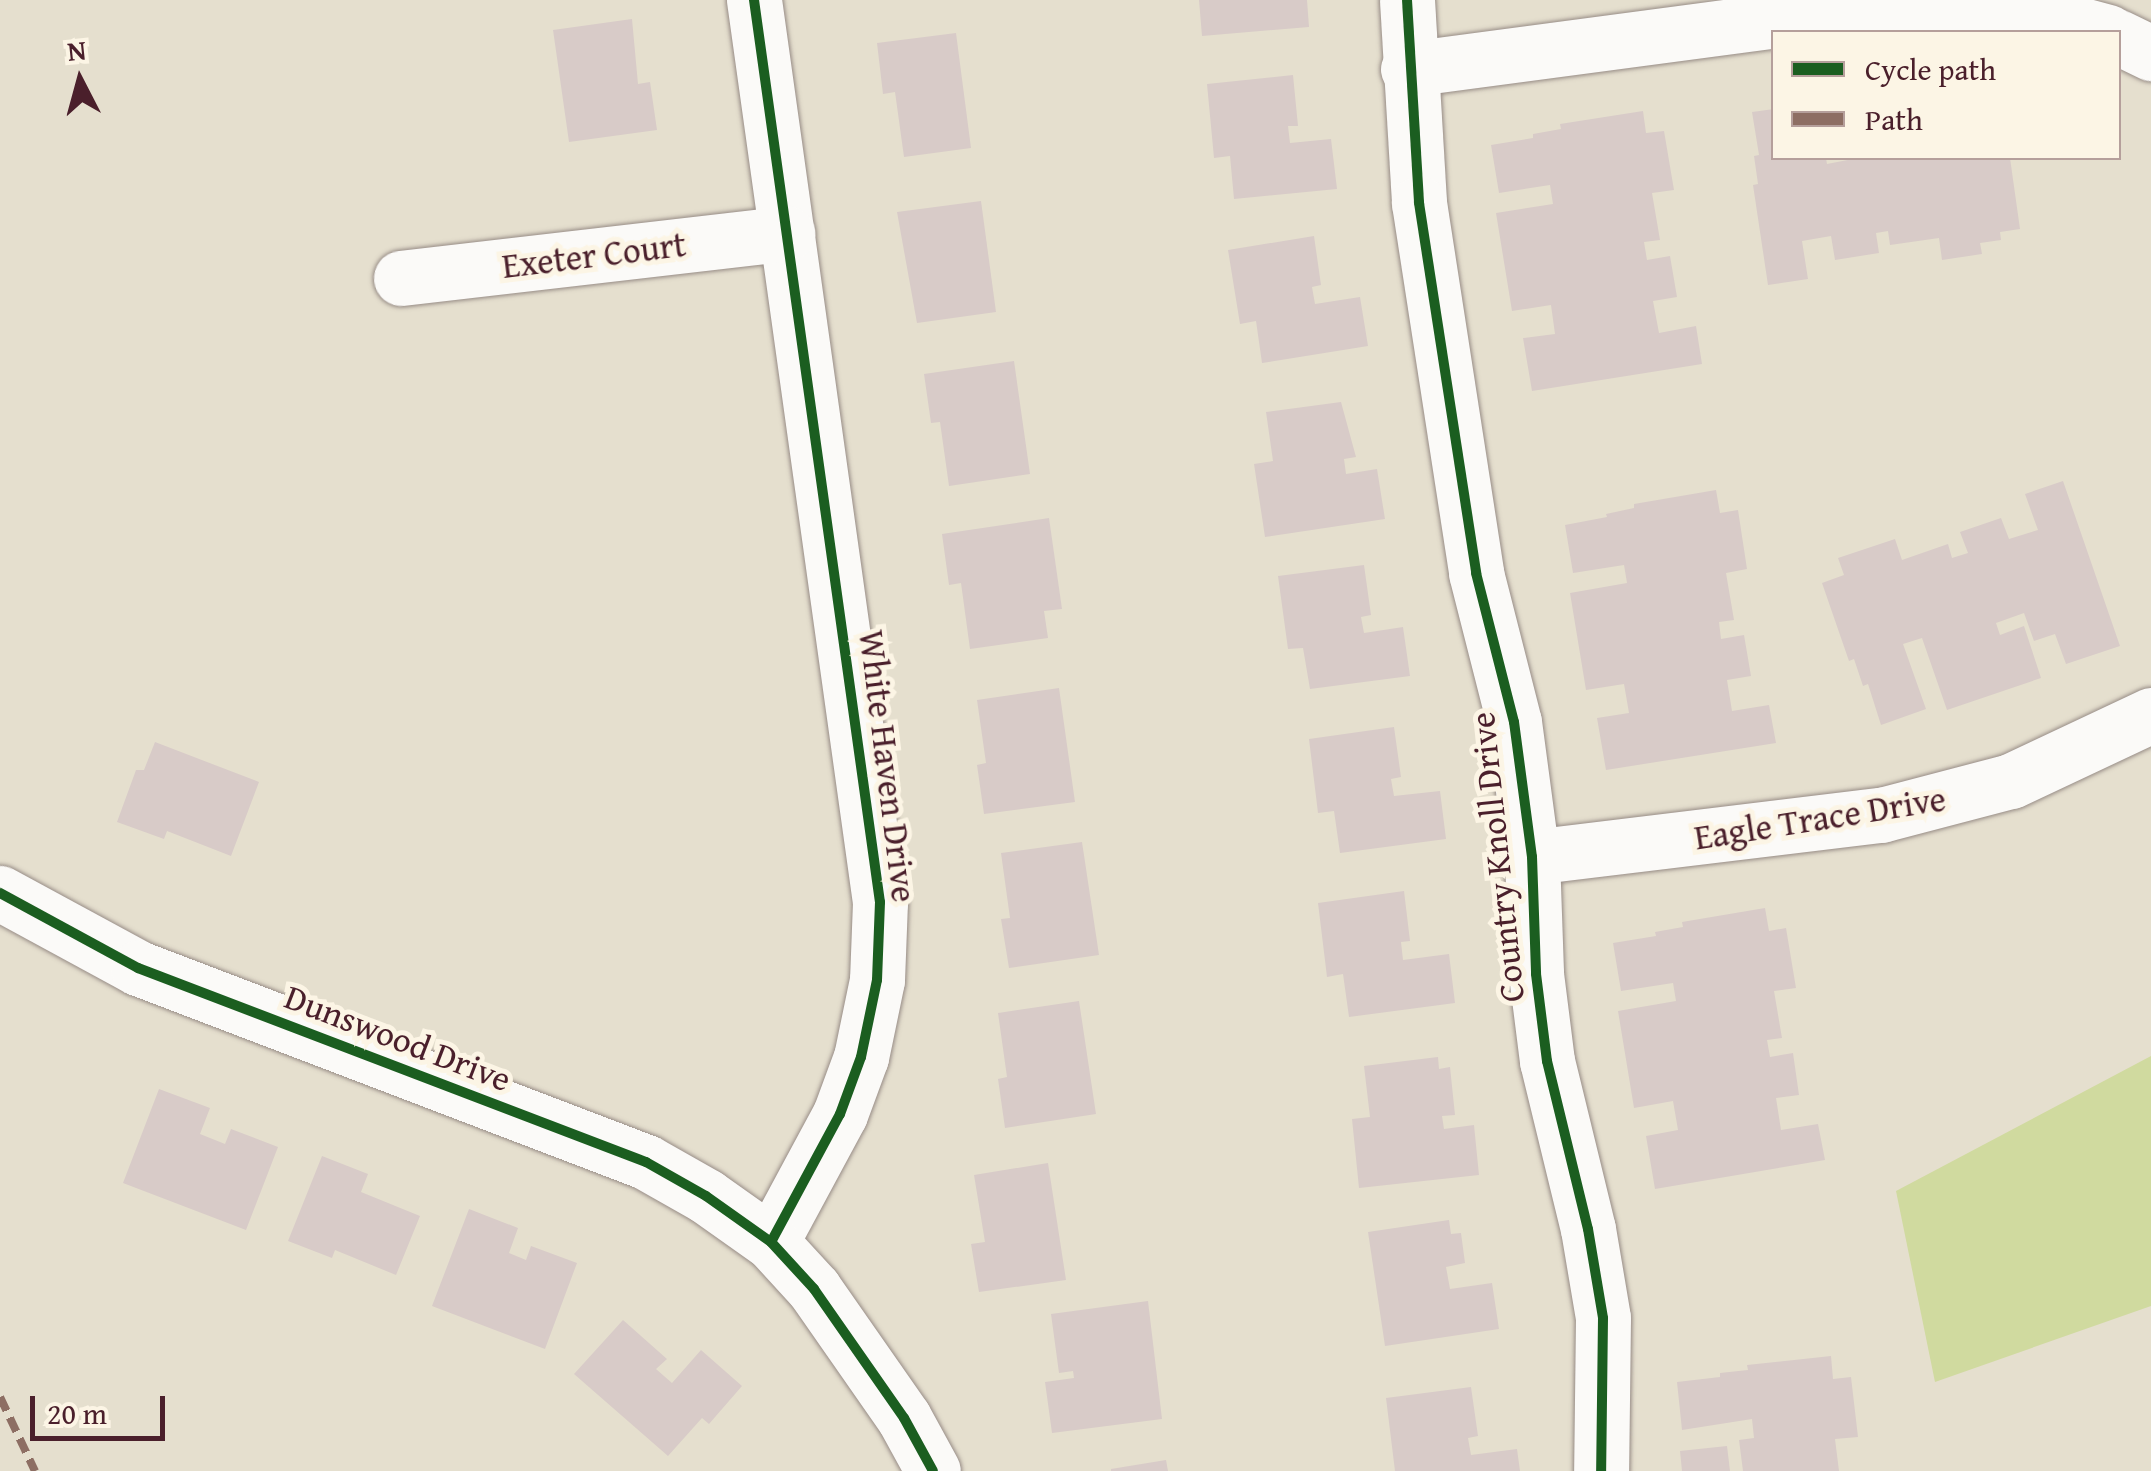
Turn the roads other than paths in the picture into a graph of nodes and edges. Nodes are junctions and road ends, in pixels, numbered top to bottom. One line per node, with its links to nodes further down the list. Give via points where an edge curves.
1 (754, 0): 7 (street, White Haven Drive)
2 (1406, 0): 6 (street, Country Knoll Drive)
3 (2101, 30): 6 (street, via 2034,12 1905,3)
4 (2121, 39): 5 (street)
5 (2151, 53)
6 (1408, 69): 10 (street, Country Knoll Drive, via 1419,202 1473,555 1514,722)
7 (787, 233): 8 (street, Exeter Court); 12 (street, White Haven Drive, via 876,864 881,942 856,1071)
8 (401, 278)
9 (2151, 716): 10 (street, Eagle Trace Drive, via 2011,780 1881,816)
10 (1532, 857): 14 (street, Country Knoll Drive, via 1546,1061 1603,1318)
11 (0, 893): 12 (street, Dunswood Drive, via 138,968 646,1162)
12 (772, 1242): 13 (street, via 839,1323)
13 (933, 1471)
14 (1602, 1471)

